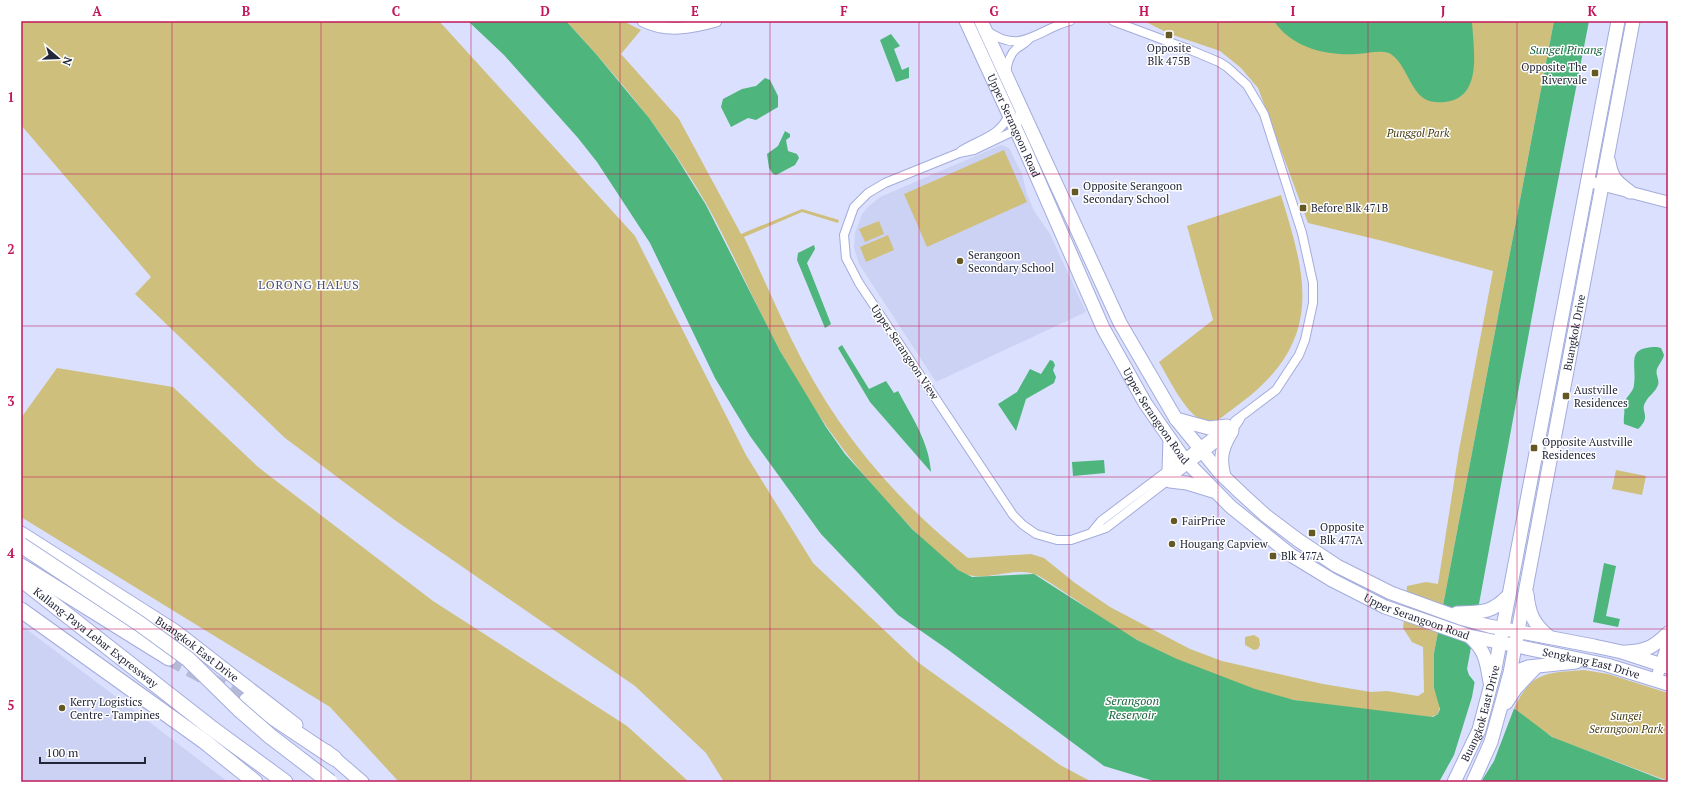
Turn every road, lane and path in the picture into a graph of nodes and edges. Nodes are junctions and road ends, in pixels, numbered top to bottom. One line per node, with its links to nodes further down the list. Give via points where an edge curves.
1 (643, 21): 2 (main road, via 680,29)
2 (716, 21)
3 (966, 21): 12 (main road, Upper Serangoon Road)
4 (1070, 21): 9 (street)
5 (1113, 21): 21 (street, Upper Serangoon View, via 1188,48 1227,67 1247,85 1274,141 1310,262 1313,303 1300,355 1276,390)
6 (1618, 21): 16 (main road, Buangkok Drive)
7 (1633, 21): 15 (main road, Buangkok Drive)
8 (984, 25): 9 (street, via 1006,42 1014,43); 10 (main road, Upper Serangoon Road)
9 (1029, 39): 10 (street, via 1012,55)
10 (1006, 77): 11 (main road, Upper Serangoon Road)
11 (1021, 106): 13 (street); 20 (main road, Upper Serangoon Road, via 1120,323)
12 (1009, 114): 13 (main road, Upper Serangoon Road); 14 (street, Upper Serangoon View, via 1000,130)
13 (1016, 130): 14 (street, Upper Serangoon View, via 974,150); 22 (main road, Upper Serangoon Road, via 1103,328 1145,403)
14 (959, 153): 25 (street, Upper Serangoon View, via 885,183 868,193 854,207 844,236 844,244 849,265 859,283 1013,515 1023,526 1052,539 1071,540 1092,532 1100,521)
15 (1608, 157): 17 (main road, Buangkok Drive); 18 (main road, via 1611,175)
16 (1587, 181): 17 (main road); 33 (main road, Buangkok Drive)
17 (1602, 185): 18 (main road); 32 (main road, Buangkok Drive)
18 (1630, 192): 19 (main road)
19 (1668, 202)
20 (1176, 419): 21 (main road, via 1209,428); 23 (main road, Upper Serangoon Road)
21 (1229, 428): 23 (street, Upper Serangoon View); 26 (main road, via 1220,456)
22 (1170, 438): 24 (main road, Upper Serangoon Road); 25 (main road)
23 (1202, 450): 24 (street, Upper Serangoon View); 26 (main road, Upper Serangoon Road)
24 (1186, 462): 25 (street, Upper Serangoon View); 27 (main road, Upper Serangoon Road)
25 (1169, 476): 27 (main road)
26 (1225, 477): 35 (main road, Upper Serangoon Road, via 1280,528 1328,560 1391,593)
27 (1215, 491): 39 (main road, Upper Serangoon Road, via 1230,507 1275,543 1332,580 1385,607)
28 (21, 532): 54 (main road, Buangkok East Drive, via 175,631)
29 (21, 545): 57 (highway, bridge, via 188,659 270,736)
30 (21, 566): 45 (highway)
31 (21, 579): 56 (highway, Kallang-Paya Lebar Expressway, via 210,727)
32 (1526, 587): 37 (main road, Buangkok Drive); 40 (main road, via 1528,605 1536,625)
33 (1508, 596): 35 (main road, via 1486,612); 36 (main road, Buangkok Drive)
34 (21, 610): 55 (highway, Kallang-Paya Lebar Expressway, via 204,741)
35 (1447, 614): 36 (main road, Upper Serangoon Road)
36 (1503, 629): 37 (main road, Upper Serangoon Road); 41 (main road, Buangkok Drive)
37 (1517, 631): 40 (main road, Sengkang East Drive); 43 (main road, Buangkok Drive)
38 (1668, 633): 44 (main road, via 1653,647)
39 (1469, 636): 41 (main road, Upper Serangoon Road); 51 (main road, via 1482,649)
40 (1548, 636): 44 (main road, Sengkang East Drive)
41 (1501, 642): 43 (main road, Upper Serangoon Road); 51 (main road, Buangkok East Drive)
42 (1668, 642): 47 (main road)
43 (1515, 645): 46 (main road, Sengkang East Drive); 49 (main road, Buangkok East Drive)
44 (1622, 652): 47 (main road, Sengkang East Drive)
45 (169, 658)
46 (1589, 660): 48 (main road); 50 (main road, Sengkang East Drive)
47 (1664, 666): 50 (main road)
48 (1535, 668): 49 (main road, via 1520,670); 53 (main road, via 1516,688)
49 (1509, 677): 53 (main road, Buangkok East Drive)
50 (1664, 681)
51 (1491, 689): 59 (main road, Buangkok East Drive, via 1479,730)
52 (247, 700): 54 (highway)
53 (1501, 712): 60 (main road, Buangkok East Drive, via 1485,758)
54 (334, 758): 58 (main road, Buangkok East Drive)
55 (255, 782)
56 (285, 782)
57 (330, 782)
58 (362, 782)
59 (1454, 782)
60 (1473, 782)

